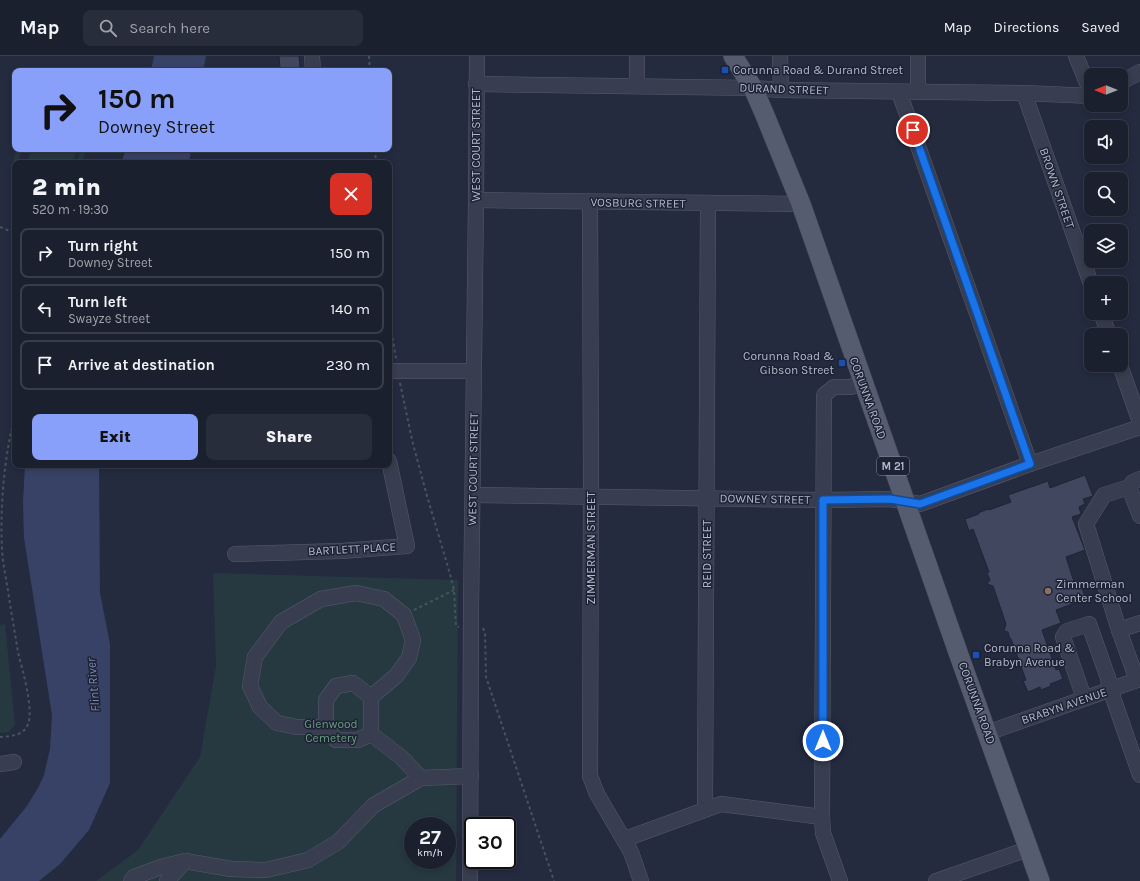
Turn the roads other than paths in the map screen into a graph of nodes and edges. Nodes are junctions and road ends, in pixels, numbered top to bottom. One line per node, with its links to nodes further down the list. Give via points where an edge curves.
1 (312, 56): 8 (street)
2 (477, 56): 12 (street, WEST COURT STREET)
3 (637, 56): 13 (street)
4 (732, 56): 14 (main road, CORUNNA ROAD / M 21)
5 (780, 56): 15 (street)
6 (918, 56): 17 (street)
7 (1076, 56): 10 (street)
8 (313, 68)
9 (1140, 73): 11 (street)
10 (1084, 76)
11 (1128, 79)
12 (476, 84): 13 (street, DURAND STREET); 20 (street, WEST COURT STREET)
13 (637, 86): 14 (street, DURAND STREET)
14 (753, 88): 15 (street, DURAND STREET); 23 (main road, CORUNNA ROAD / M 21)
15 (781, 90): 16 (street, DURAND STREET)
16 (899, 92): 17 (street, DURAND STREET); 31 (street)
17 (918, 92): 18 (street, DURAND STREET)
18 (1024, 93): 19 (street, DURAND STREET); 24 (street, BROWN STREET)
19 (1084, 94)
20 (476, 200): 21 (street, VOSBURG STREET); 26 (street, WEST COURT STREET)
21 (590, 202): 22 (street, VOSBURG STREET); 35 (street, ZIMMERMAN STREET)
22 (708, 203): 23 (street, VOSBURG STREET); 36 (street, REID STREET)
23 (801, 204): 28 (main road, CORUNNA ROAD / M 21)
24 (1088, 276)
25 (395, 370): 26 (street)
26 (474, 371): 34 (street, WEST COURT STREET)
27 (1122, 372): 29 (street)
28 (863, 382): 37 (street, via 851,387 834,388 824,395); 38 (main road, CORUNNA ROAD / M 21)
29 (1140, 422)
30 (1140, 427): 31 (street, DOWNEY STREET)
31 (1030, 464): 38 (street, DOWNEY STREET, via 920,504)
32 (390, 468): 40 (street, BARTLETT PLACE, via 407,546)
33 (1135, 483): 39 (street); 41 (street, via 1104,495 1086,524)
34 (473, 495): 35 (street, DOWNEY STREET); 53 (street, WEST COURT STREET)
35 (591, 497): 36 (street, DOWNEY STREET); 57 (street, ZIMMERMAN STREET, via 590,776 597,794)
36 (707, 498): 37 (street, DOWNEY STREET); 55 (street, REID STREET)
37 (823, 500): 38 (street, DOWNEY STREET); 56 (street)
38 (905, 501): 50 (main road, CORUNNA ROAD / M 21)
39 (1140, 516)
40 (235, 554)
41 (1114, 614): 43 (street); 44 (street)
42 (1140, 623): 44 (street)
43 (1089, 624): 46 (street); 48 (street, via 1067,631 1063,637)
44 (1119, 630): 45 (street)
45 (1138, 679): 46 (street, BRABYN AVENUE)
46 (1110, 689): 48 (street, BRABYN AVENUE); 52 (street)
47 (371, 697): 49 (street, via 353,683 336,686 326,700); 49 (street, via 396,676 410,658 413,640 404,615 384,599 356,593 321,599 281,622 255,657 250,686 260,707 277,723 298,727); 51 (street)
48 (1084, 698): 50 (street, BRABYN AVENUE)
49 (326, 727): 51 (street, via 336,740 358,740)
50 (987, 732): 58 (main road, CORUNNA ROAD / M 21)
51 (371, 734): 54 (street, via 401,757)
52 (1140, 775)
53 (471, 776): 54 (street); 62 (street, WEST COURT STREET)
54 (421, 778): 59 (street, via 374,804 338,842 308,860 266,870 231,869)
55 (705, 809): 56 (street, via 721,804); 57 (street)
56 (822, 817): 64 (street, via 823,833)
57 (625, 840): 63 (street, ZIMMERMAN STREET)
58 (1028, 849): 65 (street); 66 (main road, CORUNNA ROAD / M 21)
59 (185, 861): 60 (street, via 161,867 134,877); 61 (street)
60 (131, 881)
61 (168, 881)
62 (470, 881)
63 (641, 881)
64 (840, 881)
65 (936, 881)
66 (1040, 881)

